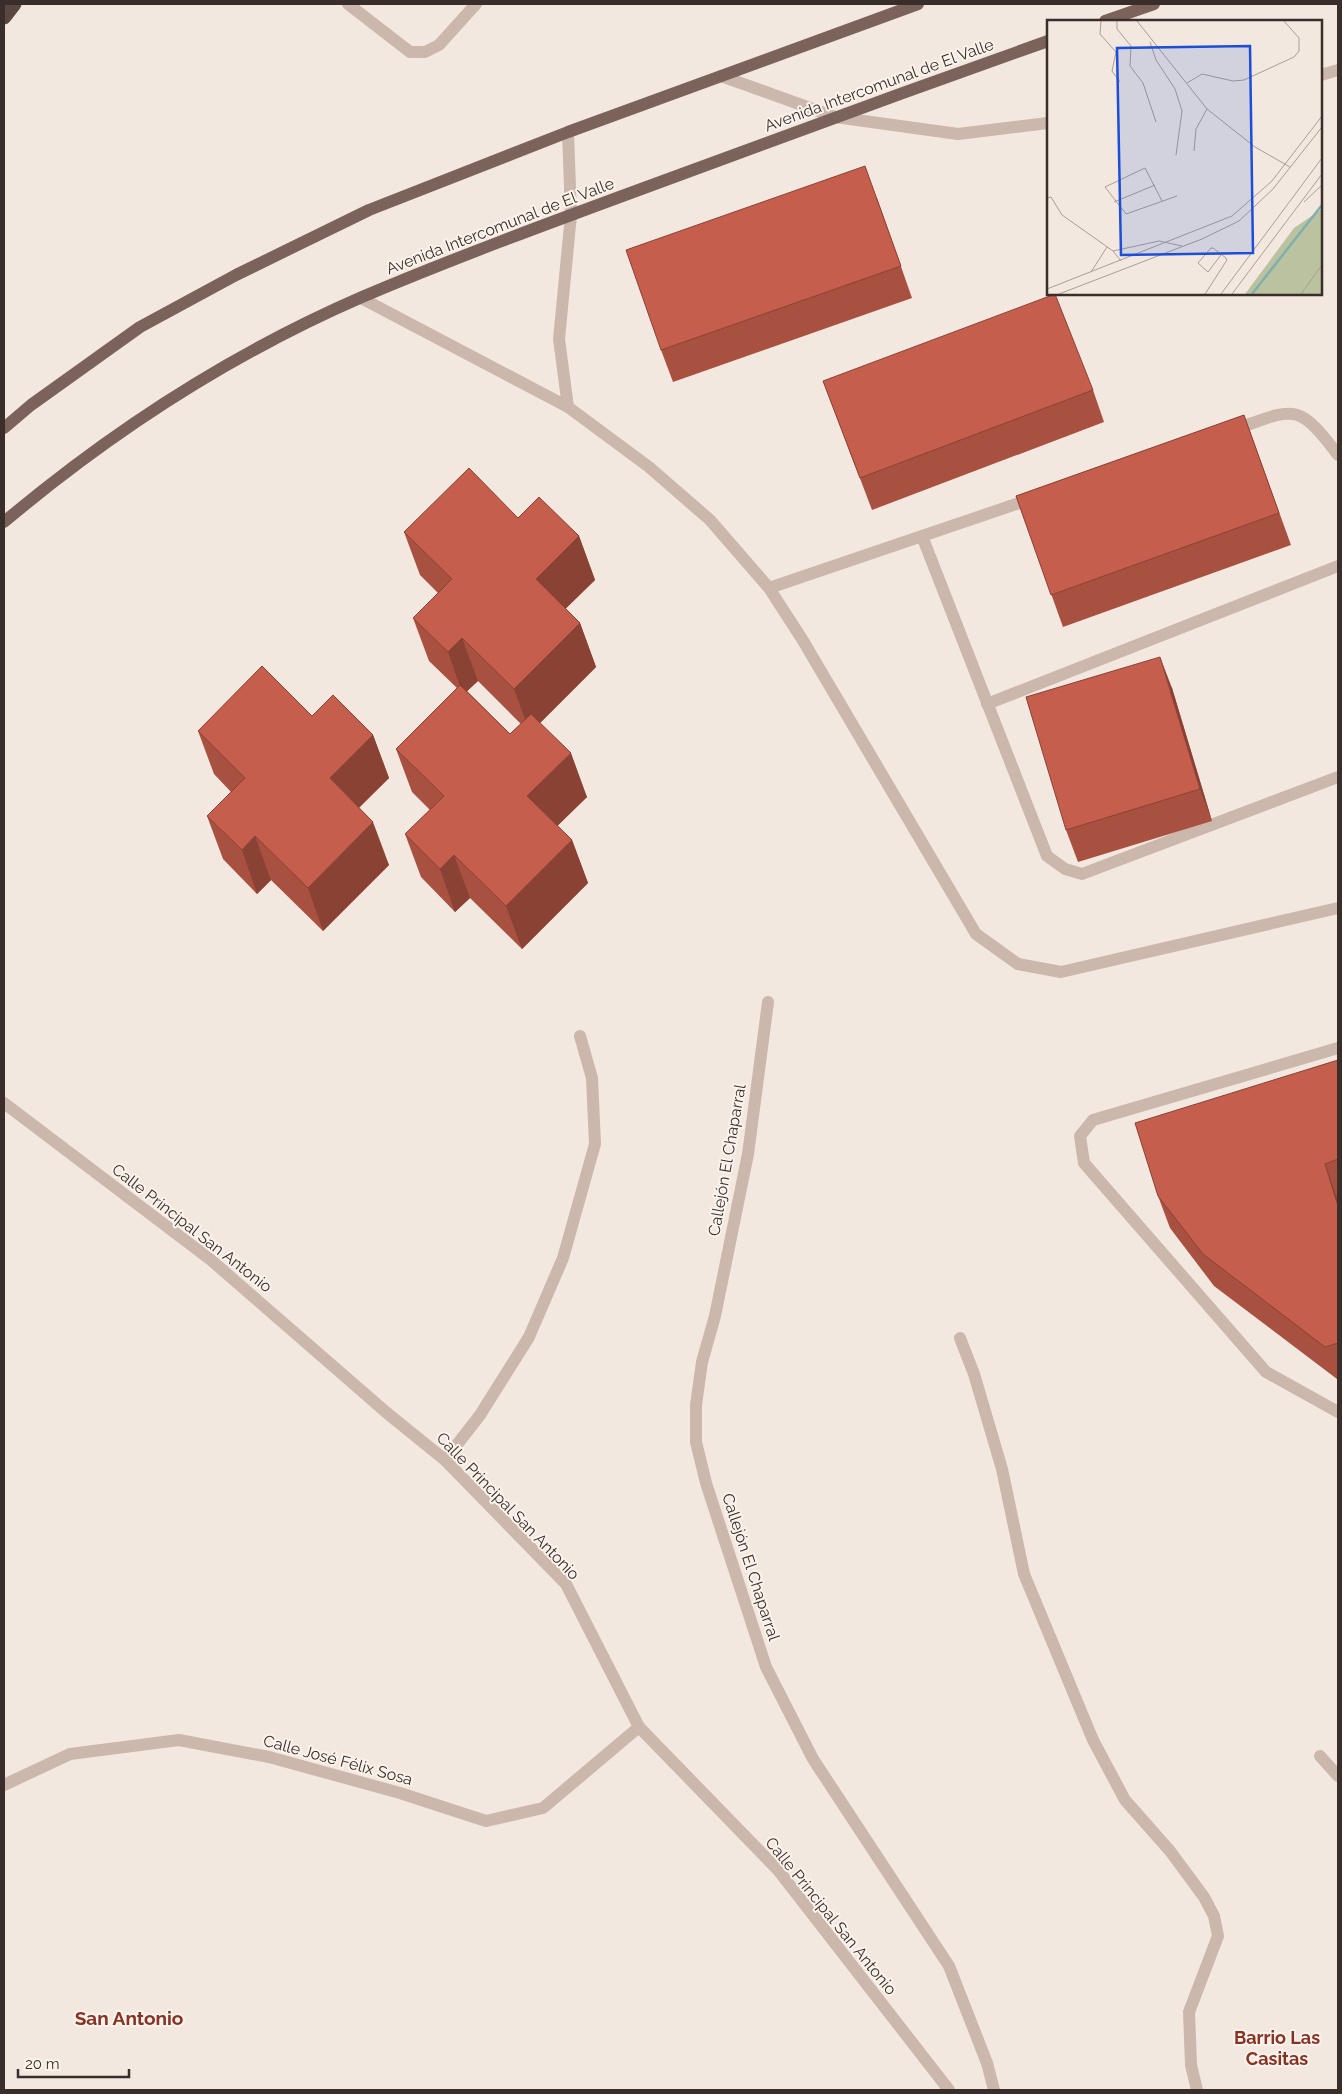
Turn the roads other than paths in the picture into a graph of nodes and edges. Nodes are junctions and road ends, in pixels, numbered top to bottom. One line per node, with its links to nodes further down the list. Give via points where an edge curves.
1 (14, 4): 6 (highway)
2 (348, 4): 3 (street, via 410,52 425,52 439,45)
3 (476, 4)
4 (918, 4): 11 (main road)
5 (1154, 4): 7 (main road)
6 (4, 17)
7 (1108, 20)
8 (1047, 41): 12 (main road, Avenida Intercomunal de El Valle)
9 (1338, 70): 10 (street)
10 (1322, 74)
11 (721, 76): 12 (street); 14 (main road)
12 (835, 118): 13 (street, via 958,134); 15 (main road, Avenida Intercomunal de El Valle)
13 (1047, 123)
14 (568, 132): 15 (street); 18 (main road, via 369,210 236,275 140,327 30,405)
15 (571, 215): 16 (main road, Avenida Intercomunal de El Valle); 17 (street, via 559,339)
16 (360, 298): 17 (street); 22 (main road, Avenida Intercomunal de El Valle, via 215,372 58,477)
17 (568, 407): 25 (street, via 648,467 710,520)
18 (4, 428)
19 (1221, 434): 20 (street, via 1286,412 1306,417)
20 (1338, 455)
21 (1043, 495): 23 (street)
22 (4, 522)
23 (922, 536): 25 (street); 26 (street)
24 (1338, 566): 26 (street)
25 (769, 588): 28 (street, via 976,934 1018,964 1060,972)
26 (987, 704): 27 (street, via 1047,856 1065,869 1082,874)
27 (1338, 777)
28 (1338, 908)
29 (768, 1002): 41 (street, Callejón El Chaparral, via 748,1154 715,1316 702,1362 696,1405 696,1442 706,1483 766,1667 813,1759 949,1966 987,2063)
30 (580, 1036): 35 (street, via 592,1078 595,1144 563,1258 529,1337 480,1415)
31 (1338, 1048): 34 (street, via 1093,1120 1080,1136 1084,1163 1266,1372)
32 (4, 1103): 35 (street, Calle Principal San Antonio, via 211,1260)
33 (960, 1338): 42 (street, via 1002,1469 1024,1574 1093,1740 1125,1800 1170,1850 1214,1916 1218,1936 1189,2012 1191,2065)
34 (1338, 1412)
35 (445, 1460): 36 (street, Calle Principal San Antonio, via 566,1584)
36 (639, 1727): 39 (street, Calle José Félix Sosa, via 543,1808 486,1821 400,1793 269,1757 179,1740 70,1754); 40 (street, Calle Principal San Antonio, via 778,1870)
37 (1320, 1756): 38 (street)
38 (1338, 1776)
39 (4, 1785)
40 (949, 2090)
41 (994, 2090)
42 (1197, 2090)

